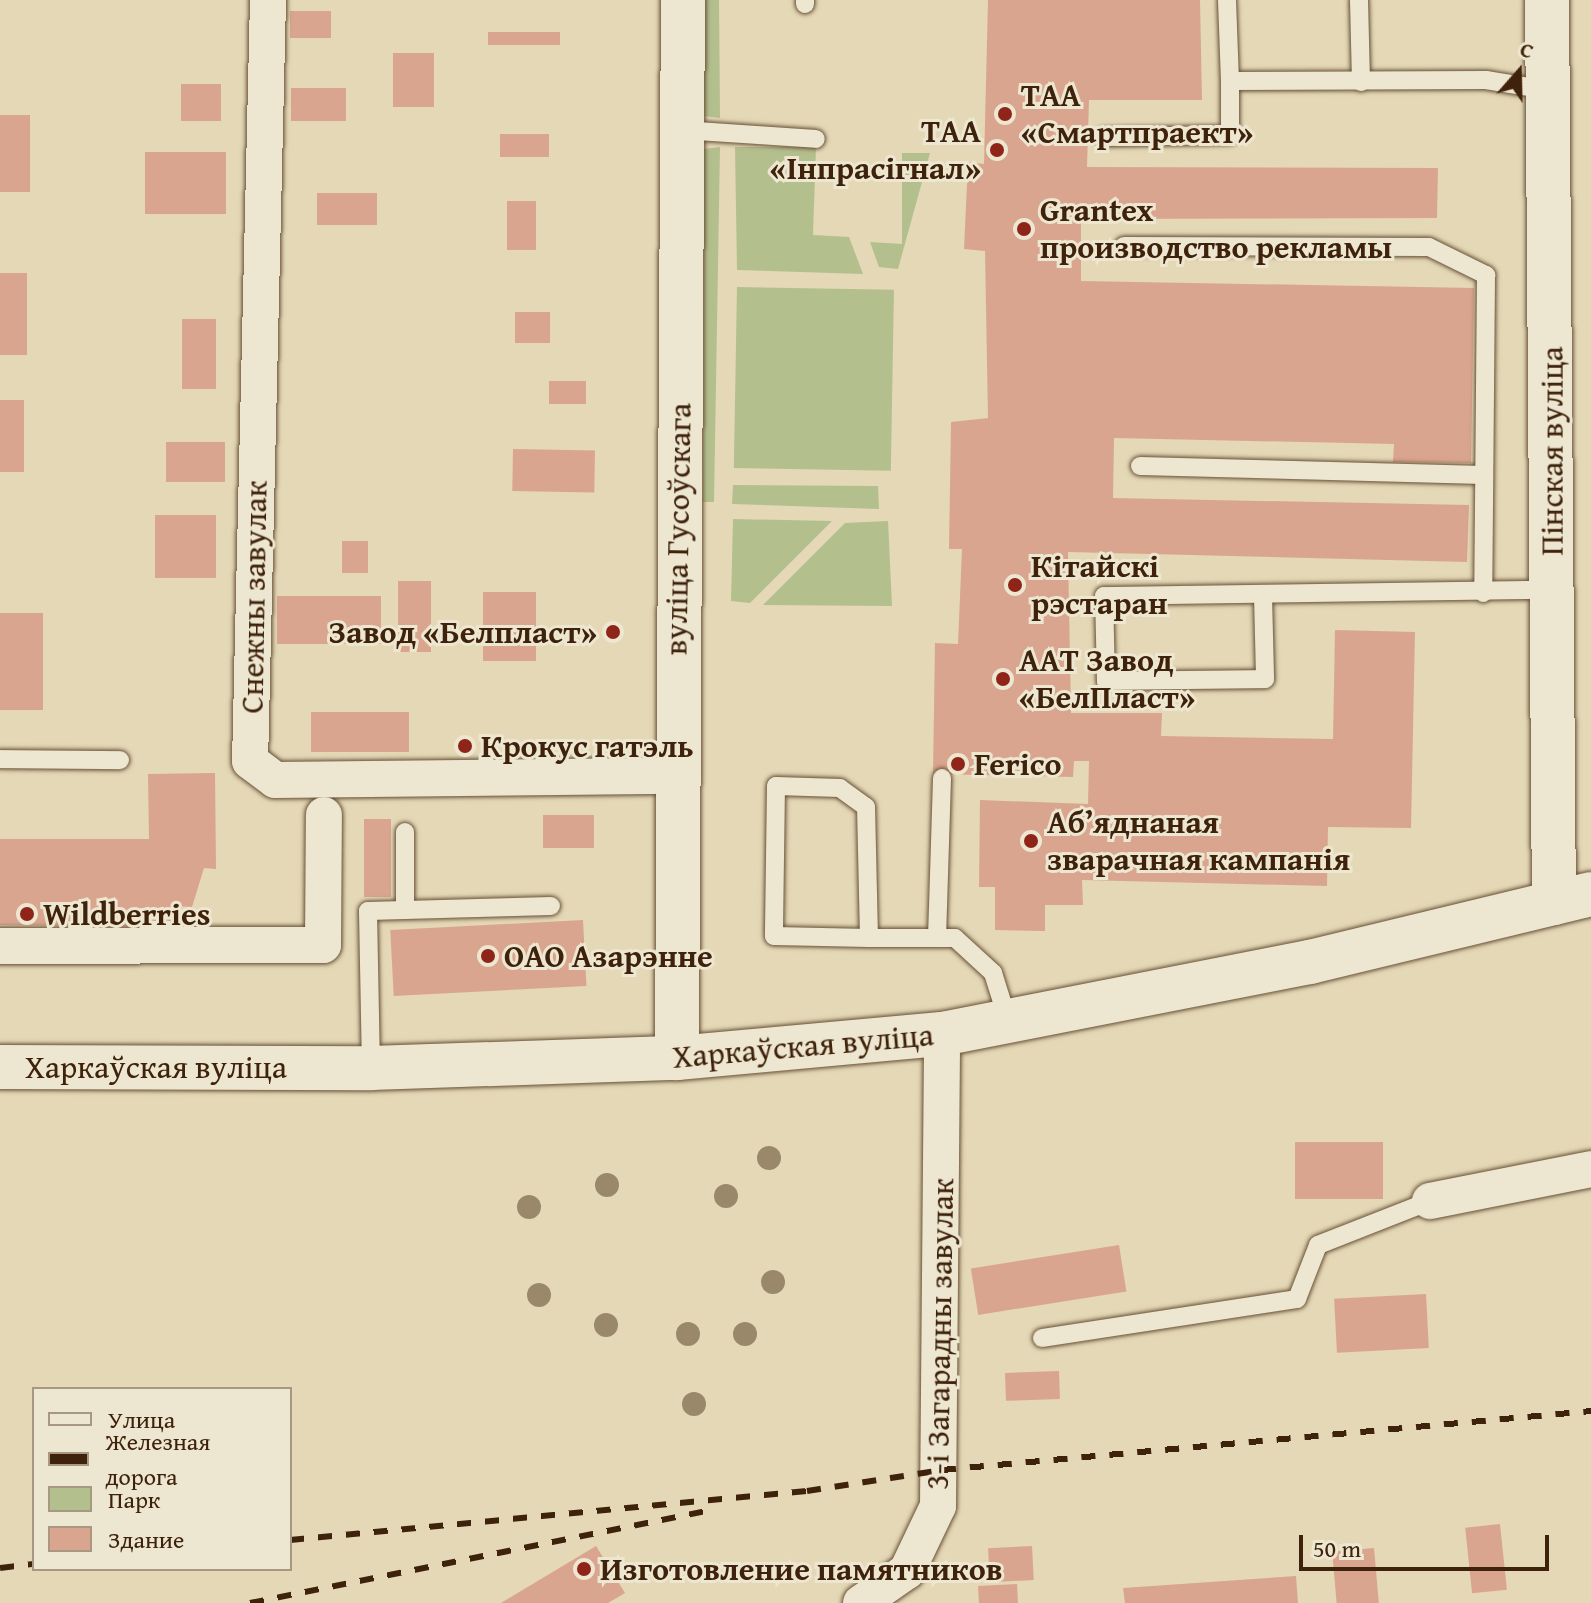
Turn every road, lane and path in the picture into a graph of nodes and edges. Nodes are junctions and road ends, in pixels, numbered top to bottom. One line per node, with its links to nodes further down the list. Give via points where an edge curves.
1 (268, 0): 20 (street, Снежны завулак, via 250,761 275,780)
2 (683, 0): 9 (main road, вуліца Гусоўскага)
3 (1227, 0): 6 (lane)
4 (1359, 0): 7 (lane)
5 (1547, 0): 8 (main road, Пінская вуліца)
6 (1230, 81): 7 (lane); 10 (lane, via 1230,135)
7 (1361, 82): 8 (lane, via 1486,80)
8 (1551, 90): 15 (main road, Пінская вуліца)
9 (682, 130): 11 (lane); 20 (main road, вуліца Гусоўскага)
10 (1104, 137)
11 (816, 139)
12 (1124, 246): 14 (lane, via 1429,247 1486,275)
13 (1140, 466): 14 (lane)
14 (1484, 475): 16 (lane)
15 (1552, 590): 16 (lane); 24 (main road, Пінская вуліца)
16 (1483, 593): 17 (lane)
17 (1263, 595): 17 (lane, via 1104,596 1106,681 1265,679)
18 (0, 759): 19 (lane)
19 (120, 760)
20 (675, 776): 32 (main road, вуліца Гусоўскага)
21 (942, 778): 28 (lane)
22 (324, 815): 29 (street, via 323,945)
23 (405, 832): 26 (lane)
24 (1573, 898): 30 (main road, Харкаўская вуліца)
25 (551, 906): 26 (lane)
26 (405, 910): 34 (lane, via 368,911)
27 (869, 938): 27 (lane, via 774,936 776,786 840,788 866,807); 28 (lane)
28 (937, 938): 30 (lane, via 955,938 993,973)
29 (0, 946)
30 (1008, 1024): 31 (main road, Харкаўская вуліца)
31 (942, 1034): 32 (main road, Харкаўская вуліца); 38 (street, 3-і Загарадны завулак, via 938,1506 907,1571)
32 (677, 1058): 34 (main road, Харкаўская вуліца)
33 (0, 1067): 34 (main road, Харкаўская вуліца)
34 (371, 1068)
35 (1591, 1169): 36 (street)
36 (1430, 1201): 37 (lane, via 1318,1245 1297,1299)
37 (1042, 1338)
38 (861, 1603)

